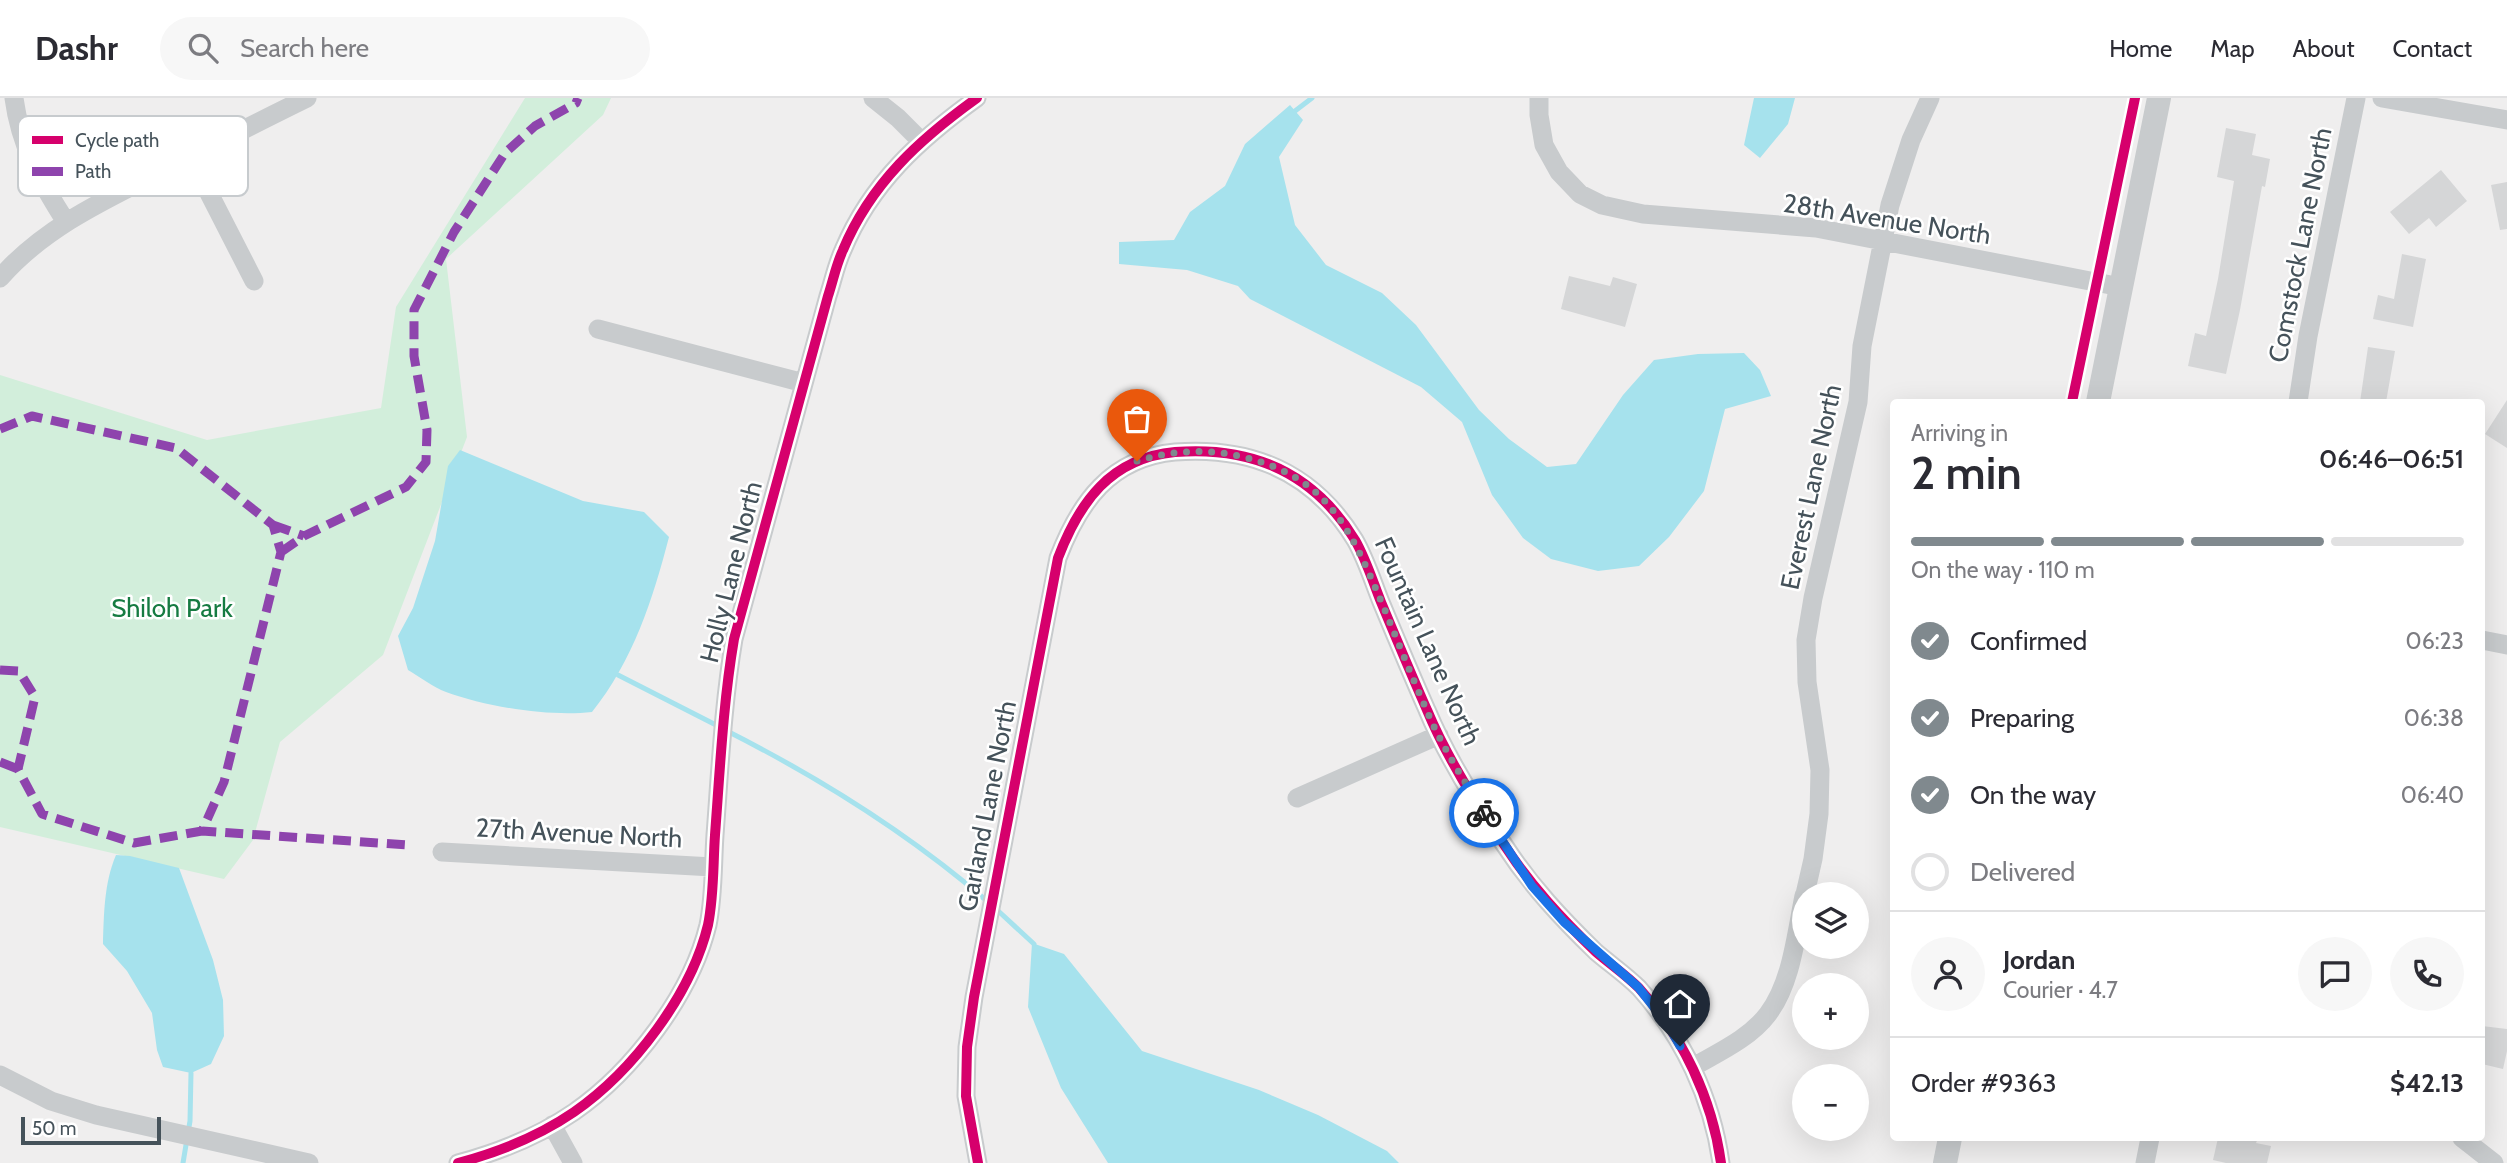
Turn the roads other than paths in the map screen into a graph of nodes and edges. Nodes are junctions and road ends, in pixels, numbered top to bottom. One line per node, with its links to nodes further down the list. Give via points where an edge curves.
1 (14, 98): 10 (street)
2 (307, 98): 12 (street)
3 (873, 98): 13 (street)
4 (977, 98): 13 (street, Holly Lane North)
5 (1539, 98): 18 (street, 28th Avenue North, via 1544,145 1559,172 1580,194 1602,205 1643,214 1816,228)
6 (1930, 98): 18 (street, Everest Lane North, via 1899,172)
7 (2159, 98): 21 (street)
8 (2356, 98): 25 (street, Comstock Lane North)
9 (2382, 98): 11 (street)
10 (18, 119)
11 (2507, 120)
12 (248, 127)
13 (921, 141): 23 (street, Holly Lane North, via 866,206 843,250)
14 (51, 196): 17 (street)
15 (115, 196): 17 (street)
16 (210, 196): 20 (street)
17 (66, 222): 19 (street)
18 (1883, 241): 21 (street, 28th Avenue North); 33 (street, Everest Lane North, via 1862,345 1858,402 1806,640 1807,682 1820,770 1819,814)
19 (0, 278)
20 (254, 281)
21 (2121, 287): 24 (street)
22 (598, 328): 23 (street)
23 (804, 383): 32 (street, Holly Lane North, via 734,639)
24 (2099, 399)
25 (2298, 399)
26 (1112, 475): 29 (street, Fountain Lane North, via 1137,461 1167,453 1223,452 1288,472 1315,490 1357,543); 44 (street, Garland Lane North, via 1088,498 1058,558 967,1046 966,1096)
27 (2485, 641): 28 (street)
28 (2507, 645)
29 (1439, 735): 30 (street); 35 (street, Fountain Lane North, via 1532,886 1564,922 1638,987)
30 (1297, 798)
31 (442, 852): 32 (street, 27th Avenue North)
32 (713, 867): 37 (street, Holly Lane North, via 708,924 684,989 611,1081)
33 (1807, 882)
34 (1792, 947): 35 (street, Everest Lane North, via 1782,990 1768,1015 1746,1036)
35 (1693, 1067): 45 (street, Fountain Lane North, via 1711,1113)
36 (0, 1075): 41 (street, via 51,1101 96,1115)
37 (552, 1125): 42 (street, Holly Lane North, via 493,1154); 43 (street)
38 (1949, 1141): 46 (street)
39 (2149, 1141): 47 (street)
40 (2466, 1141): 48 (street)
41 (309, 1163)
42 (458, 1163)
43 (573, 1163)
44 (978, 1163)
45 (1721, 1163)
46 (1945, 1163)
47 (2145, 1163)
48 (2494, 1163)

